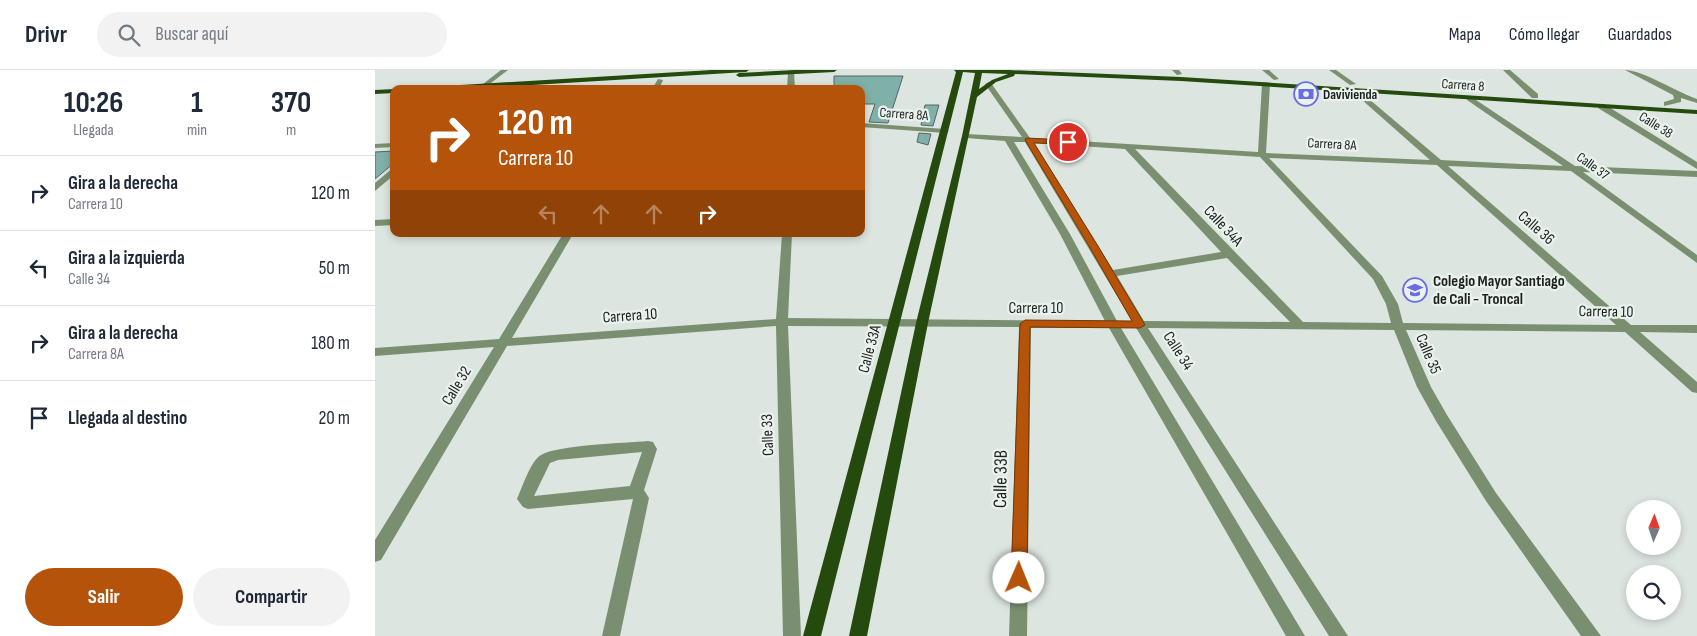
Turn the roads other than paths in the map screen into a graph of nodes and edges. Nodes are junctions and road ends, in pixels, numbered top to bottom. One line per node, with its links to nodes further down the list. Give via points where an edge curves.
1 (505, 70): 17 (street)
2 (746, 70): 18 (main road)
3 (834, 70): 11 (main road)
4 (959, 70): 5 (main road, Carrera 8); 38 (main road, Calle 33A)
5 (975, 70): 12 (main road, Carrera 8); 27 (main road); 36 (main road, via 965,107)
6 (1102, 70): 13 (main road, Carrera 8)
7 (1265, 70): 15 (street)
8 (1333, 70): 22 (street, Calle 36)
9 (1506, 70): 28 (street)
10 (1629, 70): 25 (street)
11 (791, 72): 14 (main road); 21 (street)
12 (1029, 72): 15 (main road, Carrera 8); 16 (main road)
13 (1177, 72): 15 (main road, Carrera 8)
14 (660, 80): 19 (main road); 20 (street)
15 (1271, 81): 22 (main road, Carrera 8); 22 (main road, Carrera 8); 45 (street)
16 (989, 84): 27 (main road); 41 (street, Calle 34)
17 (486, 85)
18 (501, 85)
19 (581, 85)
20 (657, 85)
21 (791, 85)
22 (1354, 87): 28 (main road, Carrera 8); 30 (main road, Carrera 8); 46 (street, Calle 36)
23 (390, 91): 24 (main road)
24 (375, 92)
25 (1676, 94): 31 (street); 32 (street, via 1678,100)
26 (390, 96): 29 (main road)
27 (974, 96): 36 (main road)
28 (1535, 96): 32 (main road, Carrera 8)
29 (375, 97)
30 (1470, 98): 33 (main road, Carrera 8); 48 (street, Calle 37)
31 (1697, 101)
32 (1667, 104): 34 (main road, Carrera 8)
33 (1601, 106): 35 (main road, Carrera 8); 47 (street, Calle 38)
34 (1697, 106)
35 (1697, 112)
36 (971, 115): 39 (main road)
37 (865, 125): 38 (street, Carrera 8A)
38 (945, 131): 62 (main road, Calle 33A)
39 (966, 136): 40 (street, Carrera 8A); 63 (main road)
40 (1008, 139): 41 (street, Carrera 8A); 55 (street)
41 (1028, 140): 44 (street, Carrera 8A); 54 (street, Calle 34)
42 (390, 145): 43 (street)
43 (375, 146)
44 (1127, 146): 45 (street, Carrera 8A); 58 (street, Calle 34A)
45 (1262, 155): 46 (street, Carrera 8A); 68 (street, Calle 35, via 1372,269 1392,304)
46 (1438, 163): 48 (street, Carrera 8A); 69 (street, Calle 36)
47 (1697, 166)
48 (1571, 167): 50 (street, Carrera 8A); 59 (street, Calle 37)
49 (390, 174): 51 (street)
50 (1697, 174)
51 (375, 188)
52 (390, 222): 53 (street)
53 (375, 223)
54 (1085, 232): 55 (street); 60 (street, Calle 34)
55 (1065, 234): 65 (street)
56 (566, 237): 71 (street, Calle 32)
57 (787, 237): 61 (street, Calle 33)
58 (1229, 254): 60 (street); 67 (street, Calle 34A)
59 (1697, 260)
60 (1111, 274): 66 (street, Calle 34)
61 (782, 322): 62 (street, Carrera 10); 71 (street, Carrera 10); 77 (street, Calle 33)
62 (895, 323): 63 (street, Carrera 10); 78 (main road, Calle 33A)
63 (922, 323): 64 (street, Carrera 10); 79 (main road)
64 (1025, 324): 65 (street, Carrera 10); 80 (street, Calle 33B)
65 (1113, 324): 66 (street, Carrera 10); 81 (street)
66 (1140, 325): 67 (street, Carrera 10); 82 (street, Calle 34)
67 (1299, 325): 68 (street, Carrera 10)
68 (1398, 326): 69 (street, Carrera 10); 83 (street, Calle 35, via 1445,426 1491,497)
69 (1629, 328): 70 (street, Carrera 10); 73 (street, Calle 36)
70 (1697, 329)
71 (504, 341): 72 (street, Carrera 10); 75 (street, Calle 32)
72 (375, 352)
73 (1697, 389)
74 (636, 491): 74 (street, via 650,449 648,446 545,459 525,498 528,503); 76 (street, via 641,498)
75 (375, 555)
76 (611, 636)
77 (792, 636)
78 (812, 636)
79 (858, 636)
80 (1018, 636)
81 (1296, 636)
82 (1339, 636)
83 (1592, 636)

